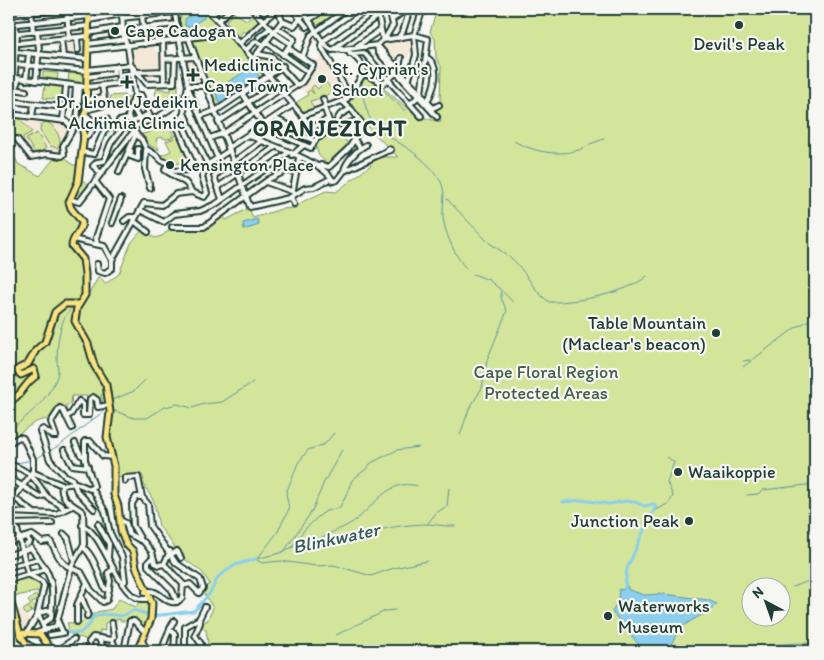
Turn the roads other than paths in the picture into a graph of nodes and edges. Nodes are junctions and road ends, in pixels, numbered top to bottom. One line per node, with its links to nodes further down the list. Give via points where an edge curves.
1 (66, 9): 19 (street); 32 (street)
2 (122, 9): 30 (street)
3 (207, 9): 29 (street)
4 (218, 9): 29 (street)
5 (231, 9): 38 (street)
6 (252, 9): 39 (street)
7 (278, 9): 36 (street); 39 (street)
8 (292, 9): 33 (street, via 294,16)
9 (300, 9): 24 (street)
10 (324, 9): 34 (street)
11 (347, 9): 53 (street)
12 (356, 9): 26 (street)
13 (368, 9): 26 (street)
14 (377, 9): 31 (street)
15 (388, 9): 31 (street); 37 (street)
16 (406, 9): 37 (street)
17 (410, 9): 68 (street, via 402,34)
18 (424, 9): 60 (street)
19 (47, 10): 22 (street); 35 (street)
20 (174, 10): 23 (street); 42 (street)
21 (20, 11): 22 (street); 27 (street)
22 (31, 11): 40 (street)
23 (164, 13): 28 (street); 44 (street)
24 (304, 13): 33 (street); 34 (street)
25 (88, 14): 30 (street); 32 (street); 48 (street); 59 (main road)
26 (360, 14): 43 (street)
27 (9, 15)
28 (142, 15): 30 (street); 46 (street)
29 (212, 15): 38 (street)
30 (122, 16): 51 (street)
31 (378, 16): 54 (street); 58 (street)
32 (67, 18): 35 (street); 48 (street)
33 (300, 18): 36 (street, via 294,26); 47 (street)
34 (310, 19): 53 (street)
35 (48, 20): 40 (street)
36 (282, 20): 52 (street)
37 (392, 20): 71 (street, via 392,28)
38 (218, 21): 57 (street)
39 (263, 21): 49 (street); 79 (street)
40 (32, 22): 41 (street); 55 (street)
41 (11, 24): 92 (street, via 17,33)
42 (177, 24): 44 (street); 70 (street)
43 (348, 24): 58 (street); 64 (street)
44 (165, 25): 45 (street)
45 (155, 26): 46 (street); 74 (street)
46 (143, 27): 51 (street); 78 (street)
47 (307, 27)
48 (68, 28): 50 (street); 61 (street)
49 (270, 28): 52 (street); 63 (street)
50 (50, 30): 55 (street); 69 (street)
51 (122, 30): 59 (street); 66 (street); 72 (street, via 110,35)
52 (275, 30): 77 (street); 80 (street); 80 (street, via 293,38)
53 (318, 30): 64 (street); 81 (street); 100 (street, via 308,40)
54 (380, 30): 71 (street); 83 (street)
55 (35, 31): 56 (street); 73 (street)
56 (19, 33)
57 (230, 33): 67 (street); 79 (street)
58 (354, 33): 88 (street)
59 (88, 35): 62 (street); 84 (main road)
60 (414, 35): 68 (street); 101 (street, via 428,40); 129 (street, via 416,55)
61 (69, 38): 62 (street); 65 (street)
62 (77, 38): 89 (street)
63 (259, 38)
64 (327, 38): 81 (street)
65 (61, 39): 69 (street); 98 (street)
66 (124, 39): 72 (street); 82 (street)
67 (189, 39): 70 (street); 99 (street)
68 (396, 39): 71 (street)
69 (51, 40): 73 (street)
70 (179, 40): 75 (street); 102 (street)
71 (384, 40): 87 (street)
72 (111, 41): 84 (street); 85 (street)
73 (38, 42): 76 (street); 94 (street)
74 (157, 42): 75 (street); 78 (street)
75 (163, 42): 105 (street)
76 (18, 43)
77 (265, 43): 90 (street, via 256,41); 95 (street); 97 (street)
78 (145, 44): 82 (street)
79 (239, 44): 90 (street)
80 (291, 44): 86 (street)
81 (322, 44): 88 (street); 145 (street)
82 (128, 46): 85 (street); 111 (street)
83 (360, 46): 87 (street); 91 (street)
84 (88, 47): 85 (street); 104 (main road)
85 (109, 47)
86 (288, 48): 97 (street); 100 (street)
87 (378, 48): 116 (street)
88 (334, 49): 91 (street)
89 (78, 50)
90 (246, 50): 107 (street)
91 (342, 50): 96 (street)
92 (16, 52): 93 (street); 108 (street)
93 (29, 53): 94 (street); 110 (street)
94 (38, 54): 98 (street); 112 (street)
95 (258, 54): 107 (street); 114 (street, via 272,56)
96 (350, 54): 121 (street, via 362,66); 127 (street, via 364,53)
97 (283, 55): 109 (street)
98 (63, 56): 104 (street)
99 (195, 57): 102 (street); 136 (street)
100 (301, 57): 109 (street); 118 (street, via 314,65)
101 (426, 57): 143 (street); 153 (street, via 434,67 434,88)
102 (183, 58): 106 (street); 139 (street)
103 (401, 58): 116 (street)
104 (88, 59): 119 (main road)
105 (164, 59): 106 (street); 115 (street)
106 (175, 59): 130 (street, via 175,82)
107 (253, 59): 123 (street)
108 (15, 62): 110 (street); 125 (street)
109 (295, 63): 118 (street)
110 (28, 65): 112 (street); 126 (street)
111 (132, 65): 113 (street); 117 (street); 120 (street)
112 (37, 66): 119 (street); 128 (street)
113 (116, 66): 119 (street); 119 (street, via 114,73); 122 (street)
114 (283, 66): 123 (street); 134 (street)
115 (164, 71): 117 (street); 130 (street)
116 (398, 71): 127 (street); 129 (street)
117 (138, 72): 130 (street, via 147,84)
118 (308, 72): 134 (street)
119 (87, 73): 137 (main road)
120 (132, 73): 122 (street); 144 (street)
121 (364, 73): 127 (street, via 384,84); 145 (street)
122 (119, 76): 133 (street, via 119,83)
123 (269, 76): 131 (street); 141 (street)
124 (9, 77): 125 (street)
125 (17, 79): 126 (street); 138 (street)
126 (26, 80): 128 (street)
127 (388, 80): 157 (street)
128 (36, 81): 132 (street)
129 (408, 82): 143 (street)
130 (164, 83)
131 (276, 84): 142 (street); 154 (street)
132 (66, 85): 135 (street); 160 (street)
133 (102, 85): 137 (street); 146 (street)
134 (297, 85): 142 (street)
135 (78, 86): 137 (street); 148 (street); 184 (street)
136 (204, 86): 139 (street); 163 (street)
137 (87, 87): 149 (main road)
138 (15, 89): 140 (street); 151 (street)
139 (188, 90): 150 (street); 169 (street)
140 (26, 91)
141 (242, 93): 154 (street); 163 (street)
142 (284, 94): 158 (street); 165 (street)
143 (420, 95): 153 (street); 157 (street)
144 (135, 96): 156 (street); 168 (street, via 141,95)
145 (350, 96): 152 (street)
146 (104, 97): 149 (street); 167 (street, via 104,106)
147 (323, 99): 161 (street)
148 (75, 100)
149 (87, 100): 167 (main road)
150 (185, 100): 164 (street); 176 (street)
151 (9, 101): 155 (street)
152 (342, 101): 161 (street); 162 (street)
153 (426, 102): 159 (street, via 434,108); 173 (street)
154 (248, 103): 165 (street); 182 (street)
155 (34, 104): 160 (street); 172 (street)
156 (131, 104): 174 (street); 178 (street)
157 (410, 104): 171 (street)
158 (293, 105): 170 (street); 175 (street)
159 (439, 105)
160 (64, 107): 180 (street)
161 (325, 107): 170 (street); 177 (street)
162 (350, 109): 179 (street); 183 (street)
163 (214, 110): 169 (street); 182 (street)
164 (184, 113): 220 (street); 224 (street, via 176,126 192,162 187,170 175,172)
165 (254, 113): 185 (street); 194 (street)
166 (9, 114): 172 (street)
167 (85, 114): 184 (main road); 187 (street, via 94,122 107,119)
168 (149, 114): 174 (street); 176 (street)
169 (200, 116): 199 (street)
170 (302, 116): 189 (street)
171 (421, 116)
172 (32, 117): 180 (street)
173 (437, 117)
174 (139, 118): 178 (street)
175 (274, 118): 185 (street); 186 (street)
176 (151, 119): 193 (street)
177 (328, 119): 189 (street); 191 (street)
178 (130, 120): 181 (street); 193 (street)
179 (359, 120): 183 (street, via 342,126); 201 (street, via 363,128)
180 (63, 121): 190 (street)
181 (118, 121)
182 (219, 122): 194 (street)
183 (336, 122): 191 (street)
184 (80, 124): 190 (street); 196 (main road)
185 (263, 126): 195 (street); 197 (street)
186 (290, 126): 197 (street); 202 (street, via 298,134)
187 (110, 127): 188 (street); 213 (street, via 105,128 94,154)
188 (123, 127): 193 (street); 215 (street)
189 (312, 128): 198 (street)
190 (73, 129): 200 (street, via 63,146 65,153 62,156 45,154 30,157)
191 (332, 129): 198 (street)
192 (92, 131): 196 (street)
193 (134, 131): 206 (street); 210 (street); 217 (street)
194 (223, 134): 199 (street); 211 (street)
195 (250, 136): 203 (street); 211 (street)
196 (84, 137): 213 (main road)
197 (284, 137): 205 (street)
198 (320, 137): 202 (street)
199 (210, 138): 218 (street)
200 (17, 139)
201 (354, 140): 208 (street); 222 (street, via 330,166)
202 (315, 141): 205 (street, via 312,148)
203 (262, 142): 207 (street); 219 (street)
204 (366, 145): 208 (street)
205 (304, 146): 214 (street)
206 (132, 147): 209 (street, via 130,156 137,159); 227 (street)
207 (275, 147): 214 (street); 229 (street)
208 (360, 148): 226 (street)
209 (138, 149)
210 (146, 149): 224 (street, via 162,161 171,163); 234 (street, via 145,170)
211 (229, 149): 218 (street); 219 (street)
212 (386, 151): 226 (street)
213 (82, 152): 241 (main road)
214 (290, 154): 216 (street); 236 (street)
215 (107, 155): 217 (street); 228 (street, via 103,162 96,162 93,166)
216 (299, 158): 222 (street); 225 (street)
217 (112, 159): 221 (street)
218 (218, 159): 220 (street)
219 (234, 163): 229 (street); 235 (street, via 214,176)
220 (208, 165): 237 (street, via 202,178 207,195 202,197)
221 (106, 167): 223 (street); 228 (street)
222 (319, 167): 231 (street)
223 (111, 169)
224 (170, 169): 237 (street, via 164,168 186,183)
225 (295, 171): 232 (street, via 286,171); 238 (street)
226 (344, 171): 231 (street)
227 (119, 172)
228 (101, 173): 230 (street)
229 (238, 173): 235 (street); 236 (street)
230 (95, 181): 241 (street); 244 (street, via 109,199)
231 (332, 181): 233 (street); 238 (street)
232 (266, 182): 236 (street); 238 (street)
233 (340, 187)
234 (150, 188)
235 (217, 188): 240 (street)
236 (243, 188): 238 (street, via 249,203); 240 (street); 250 (street, via 224,214 204,227)
237 (192, 192): 245 (street, via 176,194 162,205 145,202)
238 (293, 193): 242 (street)
239 (121, 199): 246 (street)
240 (222, 199): 245 (street, via 200,212 174,214 164,222)
241 (73, 201): 243 (street); 256 (main road, via 70,207 82,222 72,244 84,260 86,288)
242 (294, 204)
243 (74, 208)
244 (107, 210): 246 (street); 253 (street, via 96,238)
245 (140, 210): 247 (street)
246 (114, 217): 249 (street)
247 (134, 219): 248 (street, via 129,217); 251 (street); 254 (street)
248 (124, 222)
249 (112, 223)
250 (172, 227)
251 (148, 232)
252 (77, 240): 253 (street)
253 (97, 244): 254 (street, via 105,247)
254 (112, 260): 255 (street, via 112,268 104,273 98,271)
255 (97, 264)
256 (82, 302): 257 (main road, via 64,305 55,312 45,342 29,363 16,371 21,375 33,369 36,376 27,382 20,396); 258 (main road, via 74,316 76,327 88,344 94,365 105,381)
257 (9, 402)
258 (109, 405): 259 (street, via 98,407 93,397 88,415 83,414 83,404 79,401); 264 (main road, via 107,436)
259 (66, 416): 260 (street); 272 (street, via 62,409 58,410 51,422 55,436 40,430 50,460)
260 (72, 428)
261 (9, 443): 269 (street, via 22,437 33,460)
262 (75, 443): 266 (street, via 81,456)
263 (64, 450): 268 (street, via 72,465)
264 (112, 454): 265 (main road); 285 (main road, via 114,495)
265 (103, 455): 266 (street, via 87,440)
266 (85, 457): 268 (street)
267 (9, 464): 269 (street)
268 (88, 467): 275 (street, via 94,484)
269 (32, 473): 273 (street); 274 (street); 277 (street)
270 (9, 478): 274 (street)
271 (125, 481): 278 (street, via 125,478 139,477)
272 (73, 483): 273 (street); 275 (street); 282 (street)
273 (62, 484): 280 (street, via 63,493)
274 (23, 486): 277 (street); 279 (street)
275 (92, 488): 318 (street, via 106,513 110,532 122,557 125,581)
276 (9, 494): 279 (street)
277 (46, 496): 281 (street)
278 (142, 497): 294 (street, via 136,497 132,505 134,526); 301 (street, via 147,502 150,525)
279 (14, 498): 283 (street)
280 (72, 506): 281 (street); 288 (street, via 82,512)
281 (64, 509): 283 (street, via 56,514)
282 (94, 509)
283 (27, 510): 284 (street)
284 (9, 512)
285 (120, 520): 294 (street, via 126,523 129,534); 322 (main road, via 122,535 133,551)
286 (52, 523): 287 (street)
287 (9, 524)
288 (82, 524): 298 (street); 303 (street)
289 (98, 524): 303 (street, via 109,544)
290 (17, 529): 295 (street)
291 (64, 534): 307 (street)
292 (26, 536): 293 (street); 295 (street); 297 (street, via 30,542)
293 (35, 537): 299 (street); 312 (street, via 42,542 50,541 54,552)
294 (140, 538): 306 (street, via 151,550)
295 (18, 539): 296 (street); 300 (street)
296 (9, 542)
297 (26, 545)
298 (83, 547): 307 (street); 320 (street, via 95,560 99,578)
299 (31, 548): 300 (street); 304 (street)
300 (21, 551): 302 (street); 308 (street)
301 (171, 552): 305 (street, via 176,551); 309 (street); 319 (street, via 176,562 200,579 203,587 199,593 190,584)
302 (9, 555)
303 (108, 557): 313 (street)
304 (38, 558): 308 (street); 311 (street)
305 (181, 558)
306 (151, 559): 309 (street, via 157,564); 314 (street, via 149,564); 327 (street, via 148,566 172,590)
307 (74, 561): 312 (street)
308 (25, 563): 310 (street); 315 (street)
309 (164, 564): 319 (street)
310 (9, 568)
311 (46, 569): 315 (street); 329 (street, via 53,584)
312 (71, 569): 317 (street, via 80,571); 334 (street)
313 (114, 569): 318 (street); 320 (street, via 108,573)
314 (157, 572)
315 (28, 574): 316 (street); 330 (street, via 44,584)
316 (9, 580)
317 (87, 583): 320 (street, via 104,603); 324 (street)
318 (122, 584): 321 (street)
319 (183, 586): 327 (street, via 183,596)
320 (109, 590)
321 (128, 592): 325 (street); 326 (street, via 137,599)
322 (145, 592): 326 (main road); 327 (street, via 155,592 169,602)
323 (9, 596): 341 (main road)
324 (81, 596): 331 (street); 335 (street)
325 (123, 596)
326 (149, 598): 340 (main road, via 153,610)
327 (177, 602)
328 (205, 607): 332 (street)
329 (52, 610): 330 (street); 336 (street, via 50,619)
330 (38, 613): 336 (street); 343 (street)
331 (88, 615)
332 (199, 619): 362 (street, via 185,627); 363 (street, via 196,635 201,644)
333 (174, 620): 339 (street)
334 (58, 622): 338 (street, via 55,628); 344 (street, via 63,633)
335 (77, 622)
336 (42, 623): 338 (street)
337 (112, 623): 347 (street)
338 (45, 631): 342 (street)
339 (171, 631): 360 (street); 361 (street, via 175,636)
340 (145, 632): 348 (main road); 357 (street, via 130,621)
341 (20, 633): 343 (main road); 349 (main road)
342 (37, 633): 343 (main road); 352 (main road)
343 (26, 634)
344 (50, 635)
345 (99, 639): 347 (street); 354 (street, via 95,636 90,640); 355 (street)
346 (74, 640): 353 (street, via 64,646)
347 (112, 640): 356 (street)
348 (142, 641): 358 (main road); 359 (street)
349 (25, 643): 350 (main road); 351 (street)
350 (32, 651)
351 (41, 651)
352 (52, 651)
353 (65, 651)
354 (91, 651)
355 (104, 651)
356 (117, 651)
357 (124, 651)
358 (137, 651)
359 (148, 651)
360 (162, 651)
361 (174, 651)
362 (185, 651)
363 (200, 651)

